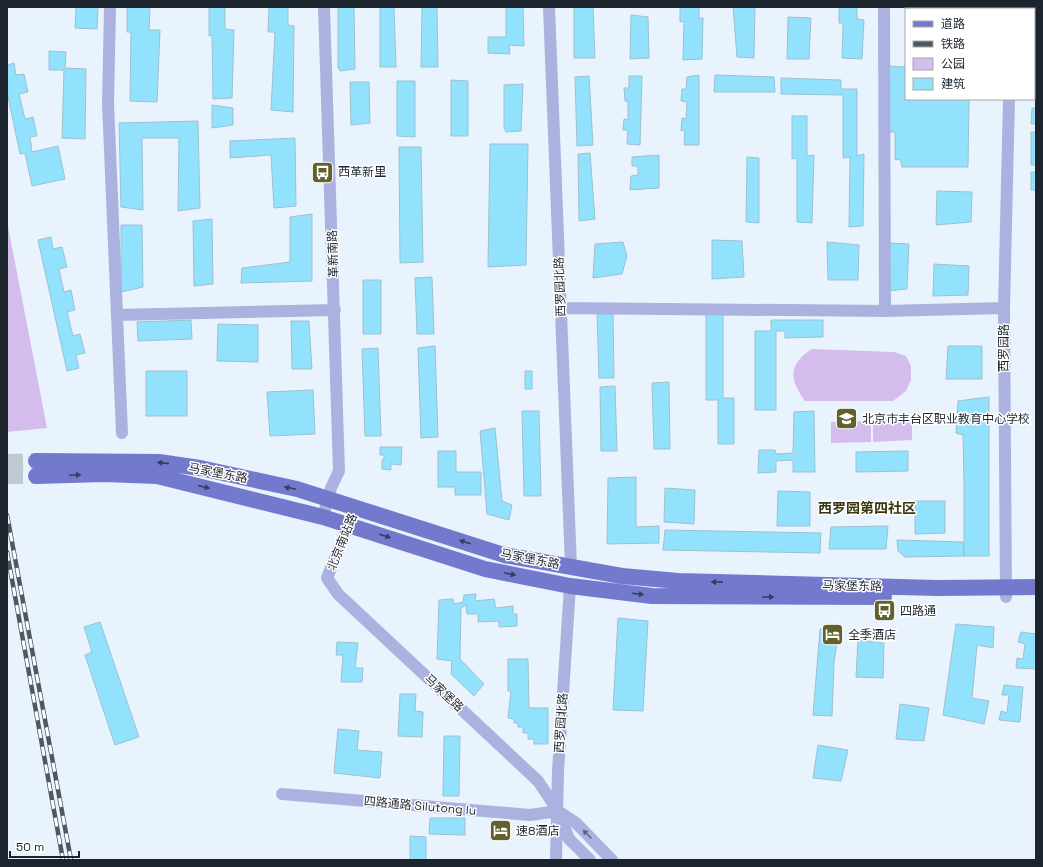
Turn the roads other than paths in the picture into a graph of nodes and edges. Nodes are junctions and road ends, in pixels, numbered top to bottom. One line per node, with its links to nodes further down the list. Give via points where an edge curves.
1 (110, 7): 10 (street, via 108,103)
2 (324, 7): 8 (street, 革新南路)
3 (549, 7): 6 (street, 西罗园北路)
4 (884, 7): 9 (street)
5 (1009, 100): 7 (street, 西罗园路)
6 (561, 308): 9 (street); 16 (street, 西罗园北路)
7 (1004, 308): 9 (street); 20 (street, 西罗园路)
8 (335, 310): 10 (street); 12 (street, 革新南路, via 339,471)
9 (885, 310)
10 (117, 315): 11 (street)
11 (122, 432)
12 (328, 498): 13 (main road, 马家堡东路); 14 (street, 革新南路); 14 (main road, 马家堡东路, one-way to 14, via 200,468 159,462 36,468 157,476)
13 (356, 506): 15 (street, 北京南站路); 16 (main road, 马家堡东路, one-way to 13, via 504,555)
14 (322, 517): 15 (main road, 马家堡东路)
15 (348, 524): 17 (street, 北京南站路); 18 (main road, 马家堡东路, one-way to 18, via 485,569)
16 (571, 567): 20 (main road, 马家堡东路, one-way to 16, via 678,581 622,576)
17 (328, 578): 23 (street, 马家堡路, via 338,594 538,781)
18 (570, 586): 20 (main road, 马家堡东路, one-way to 20, via 652,596); 23 (street, 西罗园北路, via 558,771)
19 (1036, 587): 20 (main road, 马家堡东路)
20 (1005, 592): 21 (main road, 马家堡东路)
21 (1036, 598)
22 (282, 794): 23 (street, 四路通路 Silutong lu, via 530,815)
23 (558, 811): 24 (street, 西罗园北路); 25 (street, 马家堡路, via 569,839); 26 (street, 马家堡路, one-way to 23, via 576,822)
24 (556, 860)
25 (590, 860)
26 (612, 860)

